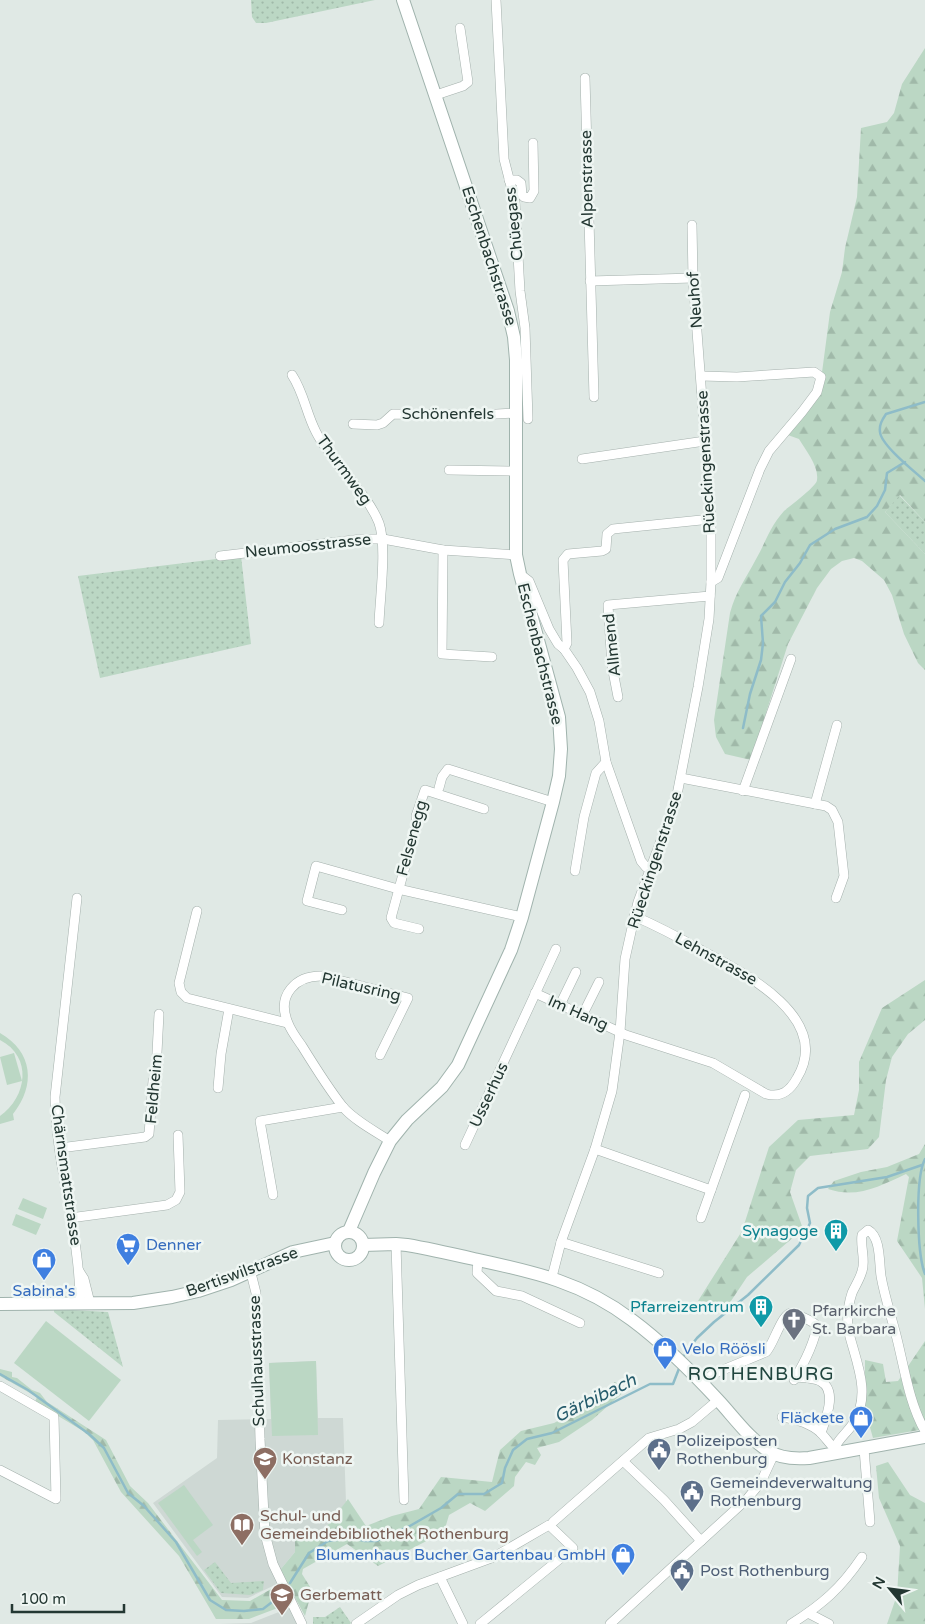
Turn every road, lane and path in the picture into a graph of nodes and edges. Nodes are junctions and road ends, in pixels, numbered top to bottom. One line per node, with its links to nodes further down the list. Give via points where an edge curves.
1 (404, 0): 5 (street, Eschenbachstrasse)
2 (496, 0): 7 (street, Chüegass, via 504,159)
3 (460, 28): 5 (street, via 468,82)
4 (585, 78): 10 (street, Alpenstrasse)
5 (436, 95): 12 (street, Eschenbachstrasse)
6 (533, 143): 7 (street, via 534,191 530,198 522,195 521,183)
7 (509, 180): 11 (street, Chüegass, via 515,202)
8 (692, 225): 9 (street, Neuhof)
9 (693, 278): 10 (street); 14 (street, Neuhof)
10 (590, 281): 15 (street, Alpenstrasse)
11 (520, 291): 12 (street); 16 (street, Chüegass, via 525,328)
12 (503, 296): 16 (street, Eschenbachstrasse, via 515,345)
13 (292, 375): 23 (street, Thurmweg, via 304,396 316,432 371,508)
14 (701, 376): 18 (street, Rüeckingenstrasse); 28 (street, via 814,372 821,377 817,392 769,451 718,578)
15 (594, 397)
16 (522, 416): 17 (street, Schönenfels, via 393,414 377,425); 21 (street, Eschenbachstrasse)
17 (354, 424)
18 (705, 441): 19 (street); 22 (street, Rüeckingenstrasse)
19 (582, 459)
20 (449, 470): 21 (street)
21 (515, 471): 25 (street, Eschenbachstrasse)
22 (711, 519): 28 (street, Rüeckingenstrasse); 31 (street, via 613,530 607,534 606,549 564,557)
23 (382, 538): 24 (street, Neumoosstrasse); 26 (street, Neumoosstrasse); 30 (street, Thurmweg)
24 (443, 550): 25 (street, Neumoosstrasse); 32 (street, via 442,654)
25 (516, 555): 27 (street, Eschenbachstrasse)
26 (220, 556)
27 (520, 574): 31 (street, via 529,581 549,629); 40 (street, Eschenbachstrasse, via 559,717 561,749)
28 (711, 582): 29 (street, Rüeckingenstrasse)
29 (710, 596): 34 (street, Allmend, via 608,605 612,666); 37 (street, Rüeckingenstrasse, via 709,619)
30 (380, 623)
31 (564, 649): 36 (street, via 590,692)
32 (492, 657)
33 (791, 659): 39 (street)
34 (618, 697)
35 (837, 725): 41 (street)
36 (606, 762): 43 (street, via 641,861); 44 (street, via 596,773 584,817)
37 (681, 778): 39 (street); 43 (street, Rüeckingenstrasse)
38 (438, 788): 40 (street, via 448,769)
39 (743, 791): 41 (street)
40 (553, 802): 51 (street, Eschenbachstrasse)
41 (815, 804): 47 (street, via 832,810 838,822 844,876)
42 (484, 809): 45 (street, Felsenegg, via 425,790)
43 (651, 869): 50 (street, Rüeckingenstrasse)
44 (575, 871)
45 (398, 889): 48 (street, Felsenegg, via 316,866 307,901); 51 (street, Felsenegg); 52 (street, Felsenegg, via 392,921)
46 (77, 898): 71 (street, Chärnsmattstrasse, via 55,1097)
47 (836, 898)
48 (342, 910)
49 (197, 911): 58 (street, via 179,983 180,992 187,998)
50 (634, 916): 62 (street, Rüeckingenstrasse, via 625,959); 62 (street, Lehnstrasse, via 742,971 769,990 798,1024 805,1056 802,1069 790,1089 774,1096 714,1063)
51 (522, 917): 69 (street, Eschenbachstrasse, via 511,950 458,1065 442,1088 407,1120)
52 (419, 929)
53 (556, 949): 56 (street, Im Hang)
54 (576, 972): 57 (street)
55 (599, 982): 60 (street)
56 (535, 994): 57 (street, Im Hang); 63 (street, Im Hang)
57 (560, 1005): 60 (street, Im Hang)
58 (229, 1008): 61 (street); 65 (street)
59 (159, 1014): 71 (street, Feldheim, via 149,1134)
60 (582, 1016): 62 (street, Im Hang)
61 (287, 1023): 64 (street, Pilatusring, via 284,1008 290,989 300,980 313,976 408,998); 67 (street, Pilatusring)
62 (620, 1032): 72 (street, Rüeckingenstrasse, via 615,1079)
63 (512, 1044): 70 (street, Usserhus)
64 (380, 1055)
65 (218, 1088)
66 (746, 1095): 73 (street)
67 (343, 1107): 69 (street, Pilatusring); 74 (street, via 260,1121)
68 (178, 1135): 75 (street, Feldheim, via 180,1192 175,1202)
69 (390, 1141): 77 (street, Eschenbachstrasse)
70 (465, 1146)
71 (60, 1148): 75 (street, Chärnsmattstrasse)
72 (595, 1149): 73 (street); 78 (street, Rüeckingenstrasse)
73 (711, 1190): 76 (street)
74 (273, 1195)
75 (70, 1218): 86 (street, Chärnsmattstrasse, via 79,1271 84,1279)
76 (701, 1218)
77 (348, 1231): 79 (street, via 340,1235); 81 (street, via 359,1235)
78 (561, 1242): 84 (street); 85 (street, Rüeckingenstrasse)
79 (335, 1244): 81 (street, via 338,1255 348,1260 359,1256); 83 (street, Bertiswilstrasse, via 300,1250)
80 (396, 1244): 81 (street); 82 (street); 101 (street)
81 (363, 1245)
82 (478, 1260): 85 (street); 88 (street, via 476,1273 496,1291 522,1296)
83 (248, 1272): 86 (street, Bertiswilstrasse, via 214,1286 172,1297 133,1303); 108 (street, Schulhausstrasse, via 256,1293 265,1534 273,1564)
84 (659, 1273)
85 (552, 1277): 89 (street, via 616,1308)
86 (85, 1303): 87 (street, Bertiswilstrasse)
87 (0, 1304)
88 (580, 1323)
89 (702, 1383): 91 (street); 94 (street, via 713,1374 766,1352 783,1319 792,1313 814,1323 817,1329 806,1360 795,1378 820,1381 828,1390 828,1411)
90 (0, 1386): 100 (street, via 54,1417 56,1499)
91 (718, 1400): 98 (street, via 755,1440); 99 (street, via 692,1422 649,1438)
92 (782, 1417): 94 (street, via 809,1425)
93 (925, 1431): 97 (street, via 907,1381 876,1239 868,1230 862,1235 863,1269 848,1305 847,1320 863,1389 861,1406 854,1423)
94 (821, 1433): 97 (street)
95 (925, 1437): 96 (street)
96 (868, 1448): 97 (street); 102 (street)
97 (834, 1451): 98 (street, via 798,1459)
98 (774, 1454): 104 (street, via 752,1494)
99 (623, 1461): 103 (street); 104 (street)
100 (0, 1470)
101 (404, 1500)
102 (870, 1522)
103 (551, 1523): 106 (street, via 494,1557); 111 (street, via 573,1548)
104 (701, 1541): 112 (street)
105 (862, 1557): 107 (street, via 835,1592)
106 (440, 1577): 109 (street, via 398,1595); 110 (street)
107 (808, 1614): 113 (street); 114 (street)
108 (302, 1624)
109 (356, 1624)
110 (463, 1624)
111 (480, 1624)
112 (610, 1624)
113 (791, 1624)
114 (829, 1624)

